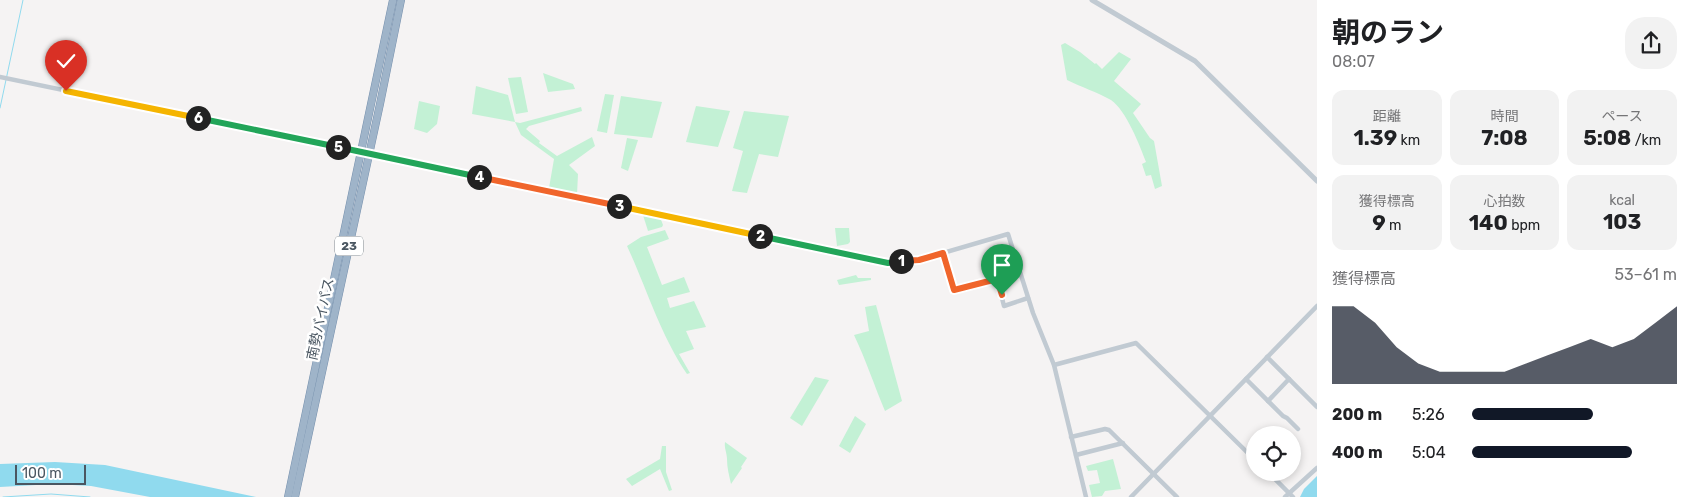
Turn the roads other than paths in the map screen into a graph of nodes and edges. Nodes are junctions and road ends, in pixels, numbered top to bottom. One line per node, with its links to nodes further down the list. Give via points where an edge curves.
1 (393, 0): 5 (highway, 南勢バイパス / 23)
2 (401, 0): 6 (highway, 南勢バイパス / 23)
3 (1092, 0): 7 (street, via 1195,61)
4 (4, 78): 5 (street)
5 (361, 152): 6 (street); 28 (highway, 南勢バイパス / 23)
6 (369, 154): 8 (street, via 888,263 919,260); 28 (highway, 南勢バイパス / 23)
7 (1317, 181)
8 (943, 253): 9 (street, via 1008,234); 10 (street, via 954,290)
9 (1019, 271): 10 (street); 11 (street)
10 (997, 279): 11 (street, via 1004,306)
11 (1028, 298): 14 (street)
12 (1317, 306): 13 (street)
13 (1267, 358): 15 (street); 16 (street)
14 (1054, 365): 19 (street, via 1136,343); 21 (street)
15 (1246, 379): 17 (street); 19 (street)
16 (1289, 379): 17 (street); 18 (street)
17 (1268, 401): 20 (street)
18 (1317, 407)
19 (1210, 416): 23 (street); 26 (street)
20 (1295, 426)
21 (1071, 437): 22 (street, via 1105,429); 24 (street)
22 (1122, 443): 24 (street); 26 (street)
23 (1246, 451)
24 (1076, 454): 31 (street)
25 (1317, 468): 29 (street)
26 (1154, 473): 30 (street); 32 (street)
27 (1276, 481): 29 (street)
28 (292, 494)
29 (1289, 495)
30 (1133, 496)
31 (1086, 497)
32 (1177, 497)

